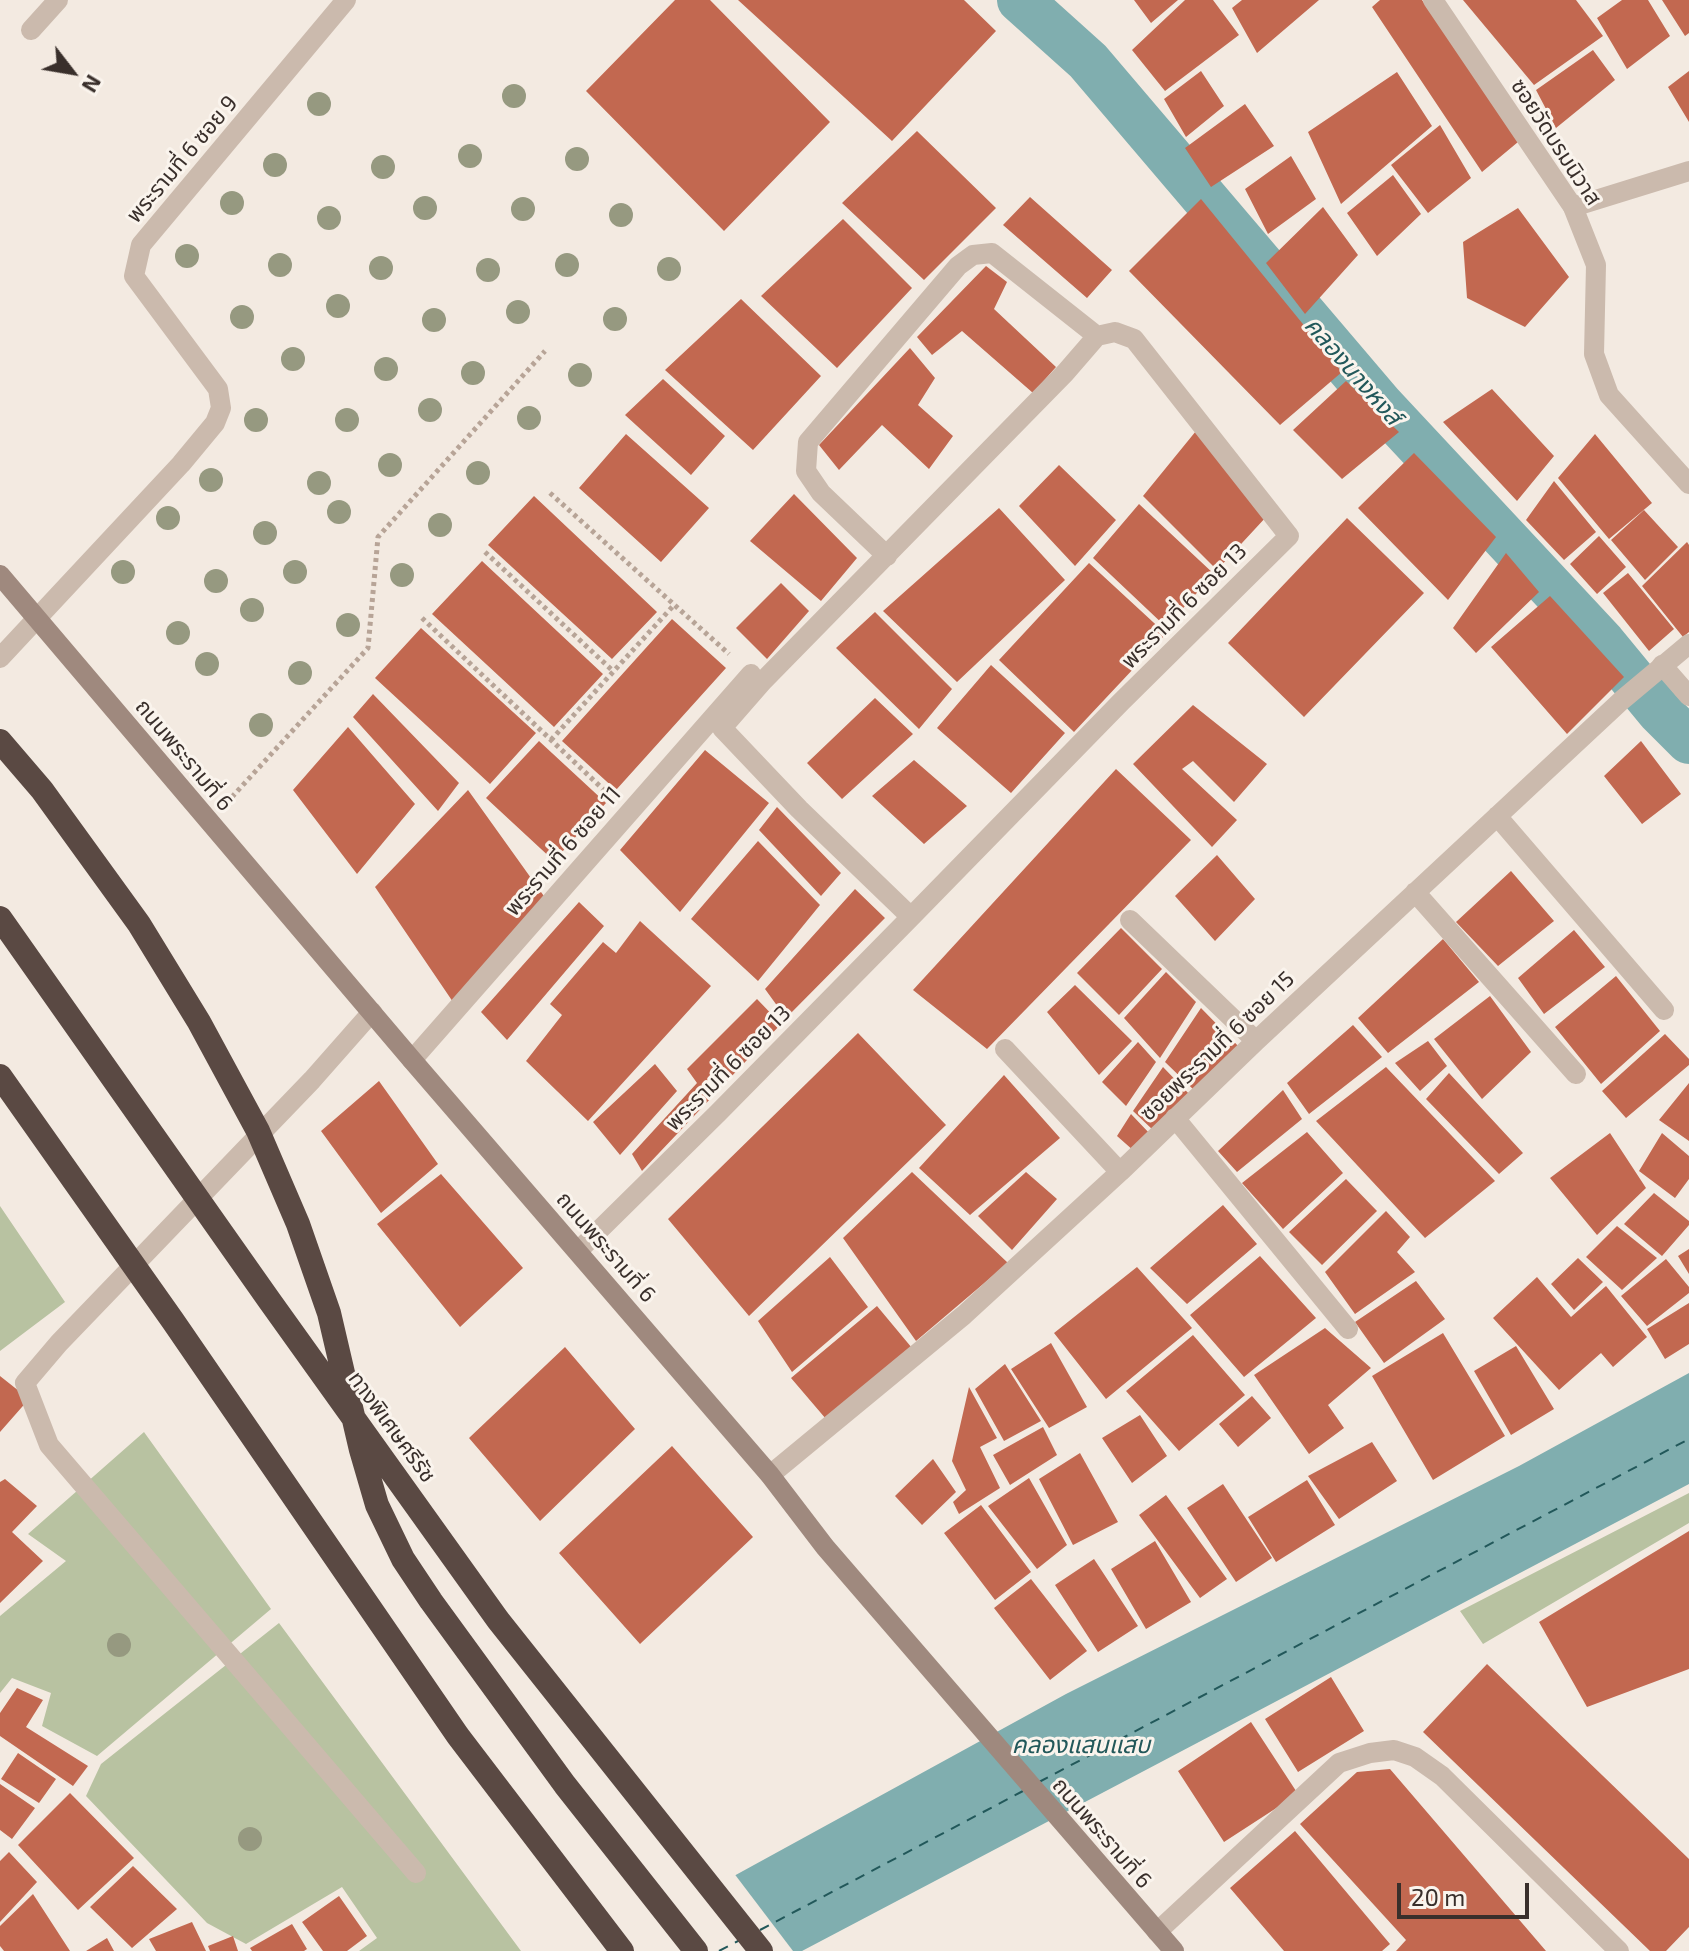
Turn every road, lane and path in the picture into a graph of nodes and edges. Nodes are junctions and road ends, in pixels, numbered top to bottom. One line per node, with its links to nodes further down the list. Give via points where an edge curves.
1 (58, 0): 4 (street)
2 (346, 0): 15 (street, พระรามที่ 6 ซอย 9, via 141,245 134,276 218,389 221,408 205,437)
3 (1433, 0): 6 (street, ซอยวัดบรมนิวาส)
4 (31, 30)
5 (1689, 171): 6 (street)
6 (1573, 207): 9 (street, ซอยวัดบรมนิวาส, via 1596,265 1594,354 1609,395)
7 (1097, 336): 12 (street); 12 (street, via 992,253 973,255 958,266 808,442 806,471 821,493); 29 (street, พระรามที่ 6 ซอย 13, via 1115,332 1134,339 1289,536)
8 (545, 351): 27 (path, via 378,537 368,648)
9 (1689, 484)
10 (550, 493): 14 (path)
11 (485, 552): 20 (path)
12 (887, 556): 29 (street, via 722,728)
13 (0, 575): 15 (main road, ถนนพระรามที่ 6)
14 (674, 605): 20 (path); 21 (path)
15 (37, 618): 18 (street, พระรามที่ 6 ซอย 9); 27 (main road, ถนนพระรามที่ 6)
16 (422, 618): 23 (path)
17 (1689, 644): 19 (street, ซอยพระรามที่ 6 ซอย 15)
18 (0, 658)
19 (1661, 667): 22 (street); 26 (street, ซอยพระรามที่ 6 ซอย 15)
20 (613, 671): 23 (path)
21 (751, 674): 25 (street, พระรามที่ 6 ซอย 11)
22 (1689, 696)
23 (551, 740): 25 (path)
24 (0, 741): 47 (highway, via 139,924 258,1131 329,1313 377,1505 403,1559 565,1785)
25 (628, 813): 36 (street, พระรามที่ 6 ซอย 11)
26 (1497, 816): 28 (street, ซอยพระรามที่ 6 ซอย 15); 32 (street)
27 (210, 822): 33 (main road, ถนนพระรามที่ 6)
28 (1415, 892): 34 (street, ซอยพระรามที่ 6 ซอย 15); 37 (street)
29 (911, 917): 41 (street, พระรามที่ 6 ซอย 13)
30 (0, 918): 48 (highway, ทางพิเศษศรีรัช, via 498,1620)
31 (1130, 920): 34 (street)
32 (1664, 1010)
33 (372, 1012): 36 (main road, ถนนพระรามที่ 6); 44 (street, via 25,1383 49,1445)
34 (1256, 1041): 39 (street, ซอยพระรามที่ 6 ซอย 15)
35 (1005, 1049): 40 (street)
36 (412, 1060): 41 (main road, ถนนพระรามที่ 6)
37 (1576, 1074)
38 (0, 1076): 46 (highway, via 458,1736)
39 (1175, 1118): 40 (street, ซอยพระรามที่ 6 ซอย 15); 42 (street)
40 (1120, 1172): 43 (street, ซอยพระรามที่ 6 ซอย 15, via 964,1315)
41 (578, 1251): 43 (main road, ถนนพระรามที่ 6)
42 (1348, 1329)
43 (770, 1475): 45 (main road, ถนนพระรามที่ 6, via 825,1547)
44 (416, 1873)
45 (1152, 1927): 49 (main road, ถนนพระรามที่ 6); 50 (street, via 1339,1763 1394,1750 1442,1776)
46 (622, 1951)
47 (696, 1951)
48 (761, 1951)
49 (1174, 1951)
50 (1619, 1951)

